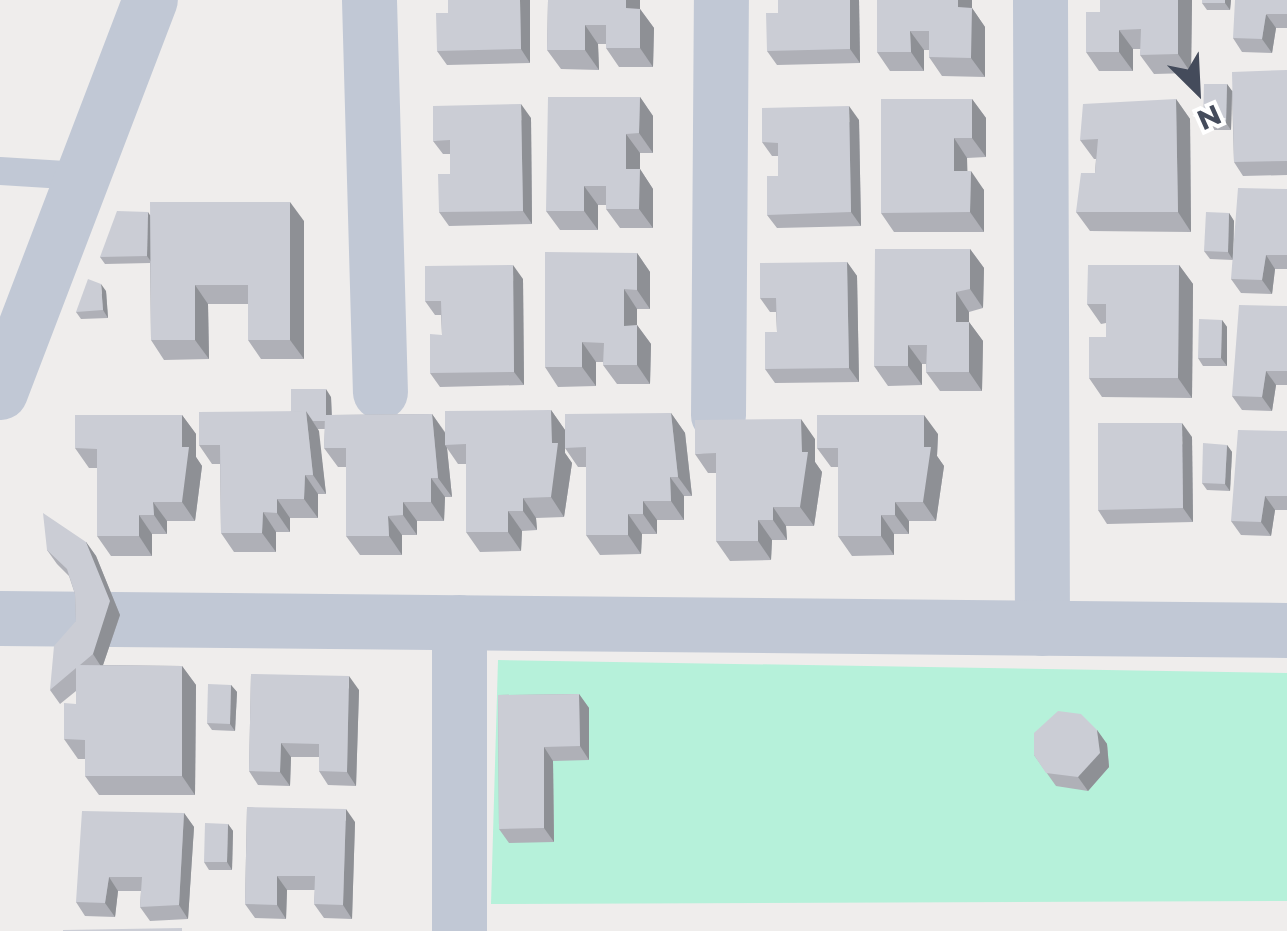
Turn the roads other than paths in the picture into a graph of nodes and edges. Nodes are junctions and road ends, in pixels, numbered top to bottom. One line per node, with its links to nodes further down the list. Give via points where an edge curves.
1 (150, 0): 6 (street)
2 (369, 0): 8 (street)
3 (721, 0): 9 (street)
4 (1040, 0): 12 (street)
5 (0, 171): 6 (lane)
6 (81, 176): 7 (street)
7 (0, 392)
8 (380, 392)
9 (718, 415)
10 (0, 618): 11 (street)
11 (459, 622): 12 (street); 14 (street)
12 (1042, 628): 13 (street)
13 (1287, 630)
14 (458, 931)

